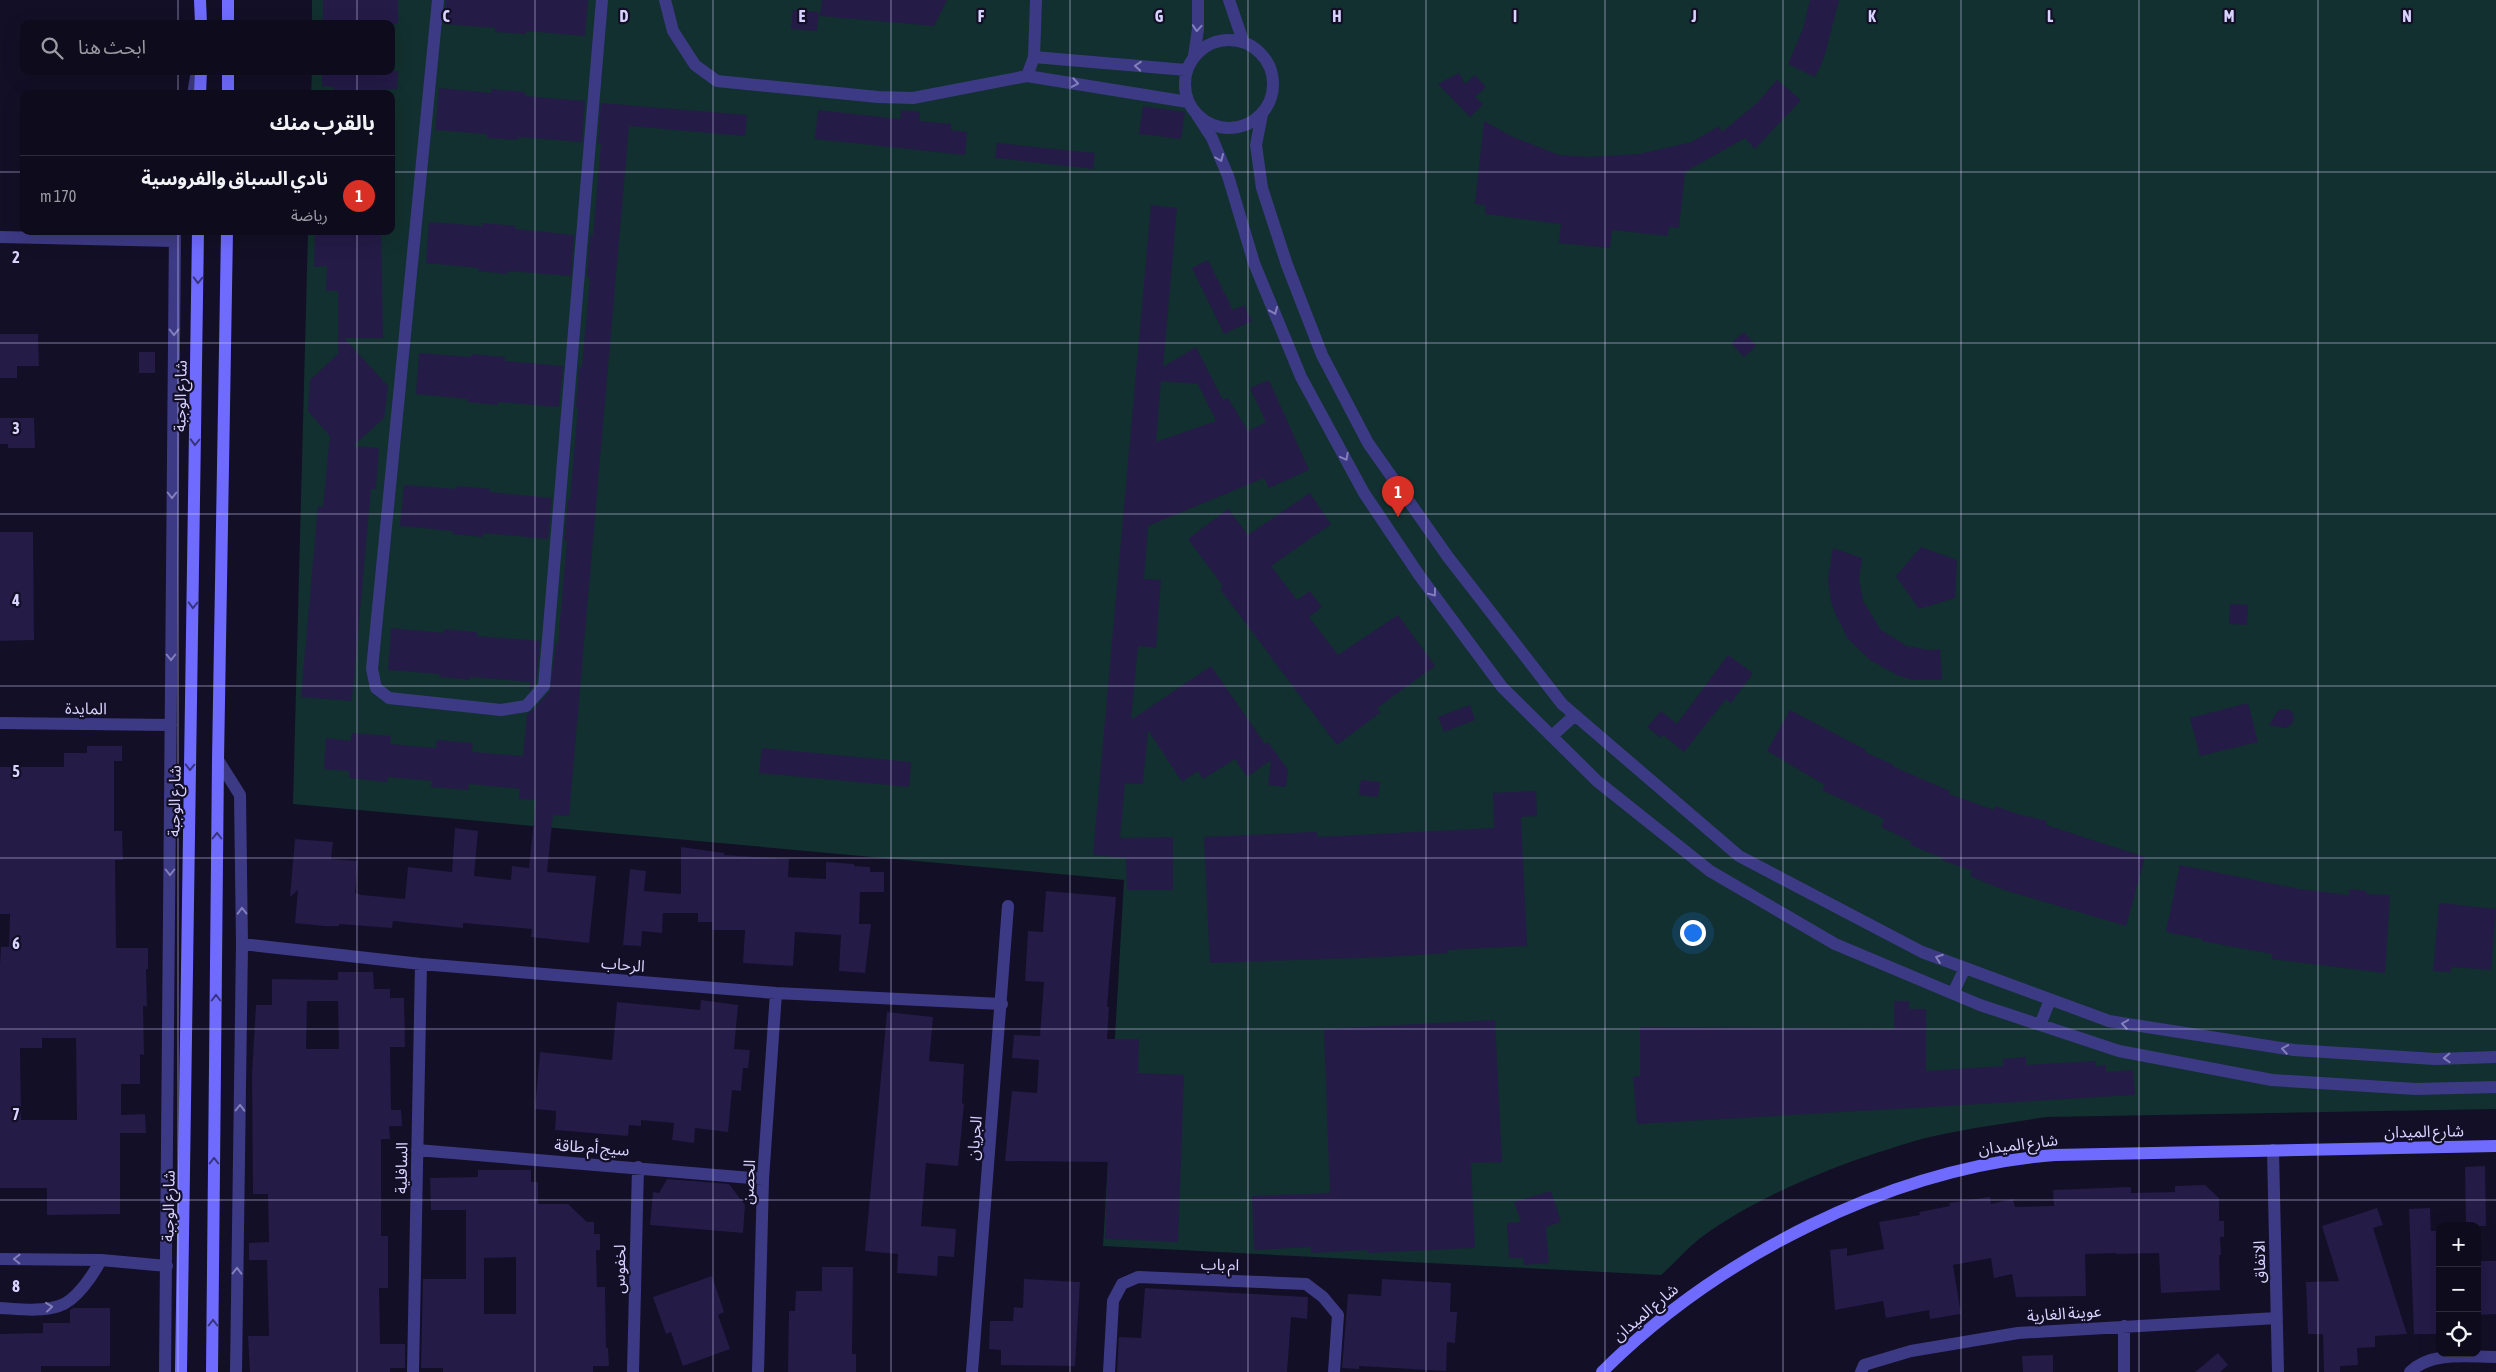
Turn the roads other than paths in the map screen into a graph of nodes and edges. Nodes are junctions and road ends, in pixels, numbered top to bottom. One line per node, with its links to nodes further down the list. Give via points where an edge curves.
1 (200, 0): 9 (street)
2 (228, 0): 10 (street)
3 (438, 0): 4 (street, via 372,669 376,688 390,698 502,710 526,706 544,686)
4 (602, 0)
5 (665, 0): 18 (street, via 673,31 694,65 717,81 913,98)
6 (1036, 0): 13 (street)
7 (1198, 0): 12 (street, one-way to 12)
8 (1229, 0): 11 (street)
9 (201, 20)
10 (228, 20)
11 (1243, 40): 12 (street, via 1225,39 1208,44); 23 (street, via 1258,50 1269,64 1274,81 1271,99)
12 (1194, 56): 14 (street)
13 (1034, 57): 14 (street, one-way to 13); 18 (street)
14 (1186, 70): 22 (street)
15 (198, 75): 19 (street)
16 (199, 75): 20 (street)
17 (228, 75): 21 (street)
18 (1027, 76): 22 (street, one-way to 22)
19 (194, 90)
20 (200, 90)
21 (228, 90)
22 (1188, 102): 24 (street)
23 (1262, 114): 24 (street, via 1247,125 1230,129 1212,125); 29 (street, via 1256,145 1262,188 1287,265 1322,355 1363,434 1448,557 1562,704)
24 (1197, 115): 32 (street, one-way to 32, via 1212,138 1228,176 1254,263 1301,378 1364,493 1419,575 1502,687)
25 (198, 235): 58 (street, شارع الوجبة, one-way to 58)
26 (228, 235): 33 (street)
27 (174, 236): 28 (street); 31 (street, شارع الوجبة, one-way to 31)
28 (0, 237)
29 (1575, 715): 32 (street); 37 (street, one-way to 29, via 1922,952 1739,856)
30 (0, 723): 31 (street, المايدة)
31 (171, 725): 52 (street, شارع الوجبة, one-way to 52)
32 (1552, 736): 39 (street, via 1597,781 1710,871 1835,944)
33 (218, 760): 35 (street, one-way to 33, via 240,795); 59 (street, one-way to 33)
34 (1008, 906): 41 (street, الجريان)
35 (242, 944): 36 (street, الرحاب); 60 (street, one-way to 35)
36 (421, 964): 38 (street, الرحاب); 46 (street, السافلية)
37 (1965, 968): 39 (street); 40 (street)
38 (776, 993): 41 (street, الرحاب); 49 (street, الحصن)
39 (1953, 993): 42 (street)
40 (2050, 1000): 42 (street); 43 (street, one-way to 40, via 2434,1058 2294,1050 2109,1021)
41 (1002, 1004): 64 (street, الجريان)
42 (2040, 1025): 44 (street, via 2119,1051 2272,1080 2416,1089)
43 (2496, 1057)
44 (2496, 1087)
45 (2496, 1146): 47 (street, شارع الميدان)
46 (417, 1150): 48 (street, سيج أم طاقة); 61 (street, السافلية)
47 (2273, 1150): 54 (street, الاتفاق); 67 (street, شارع الميدان, via 2055,1154 2013,1158 1980,1164 1887,1194 1786,1238 1740,1263 1680,1303)
48 (638, 1167): 49 (street, سيج أم طاقة); 62 (street, لخفوس)
49 (764, 1179): 63 (street, الحصن)
50 (0, 1259): 51 (street, one-way to 50)
51 (101, 1260): 52 (street); 53 (street, one-way to 51, via 60,1306 88,1284)
52 (167, 1266): 57 (street, شارع الوجبة)
53 (0, 1308)
54 (2277, 1318): 55 (street, عوينة الغارية); 70 (street, الاتفاق)
55 (2124, 1326): 68 (street, عوينة الغارية, via 1983,1338 1911,1351 1864,1365); 69 (street)
56 (2496, 1357): 71 (street, via 2437,1359 2426,1361)
57 (165, 1372)
58 (181, 1372)
59 (212, 1372)
60 (236, 1372)
61 (413, 1372)
62 (633, 1372)
63 (758, 1372)
64 (972, 1372)
65 (1109, 1372): 66 (street, ام باب, via 1113,1301 1122,1284 1138,1277 1306,1284 1338,1315)
66 (1334, 1372)
67 (1602, 1372)
68 (1861, 1372)
69 (2124, 1372)
70 (2278, 1372)
71 (2410, 1372)

